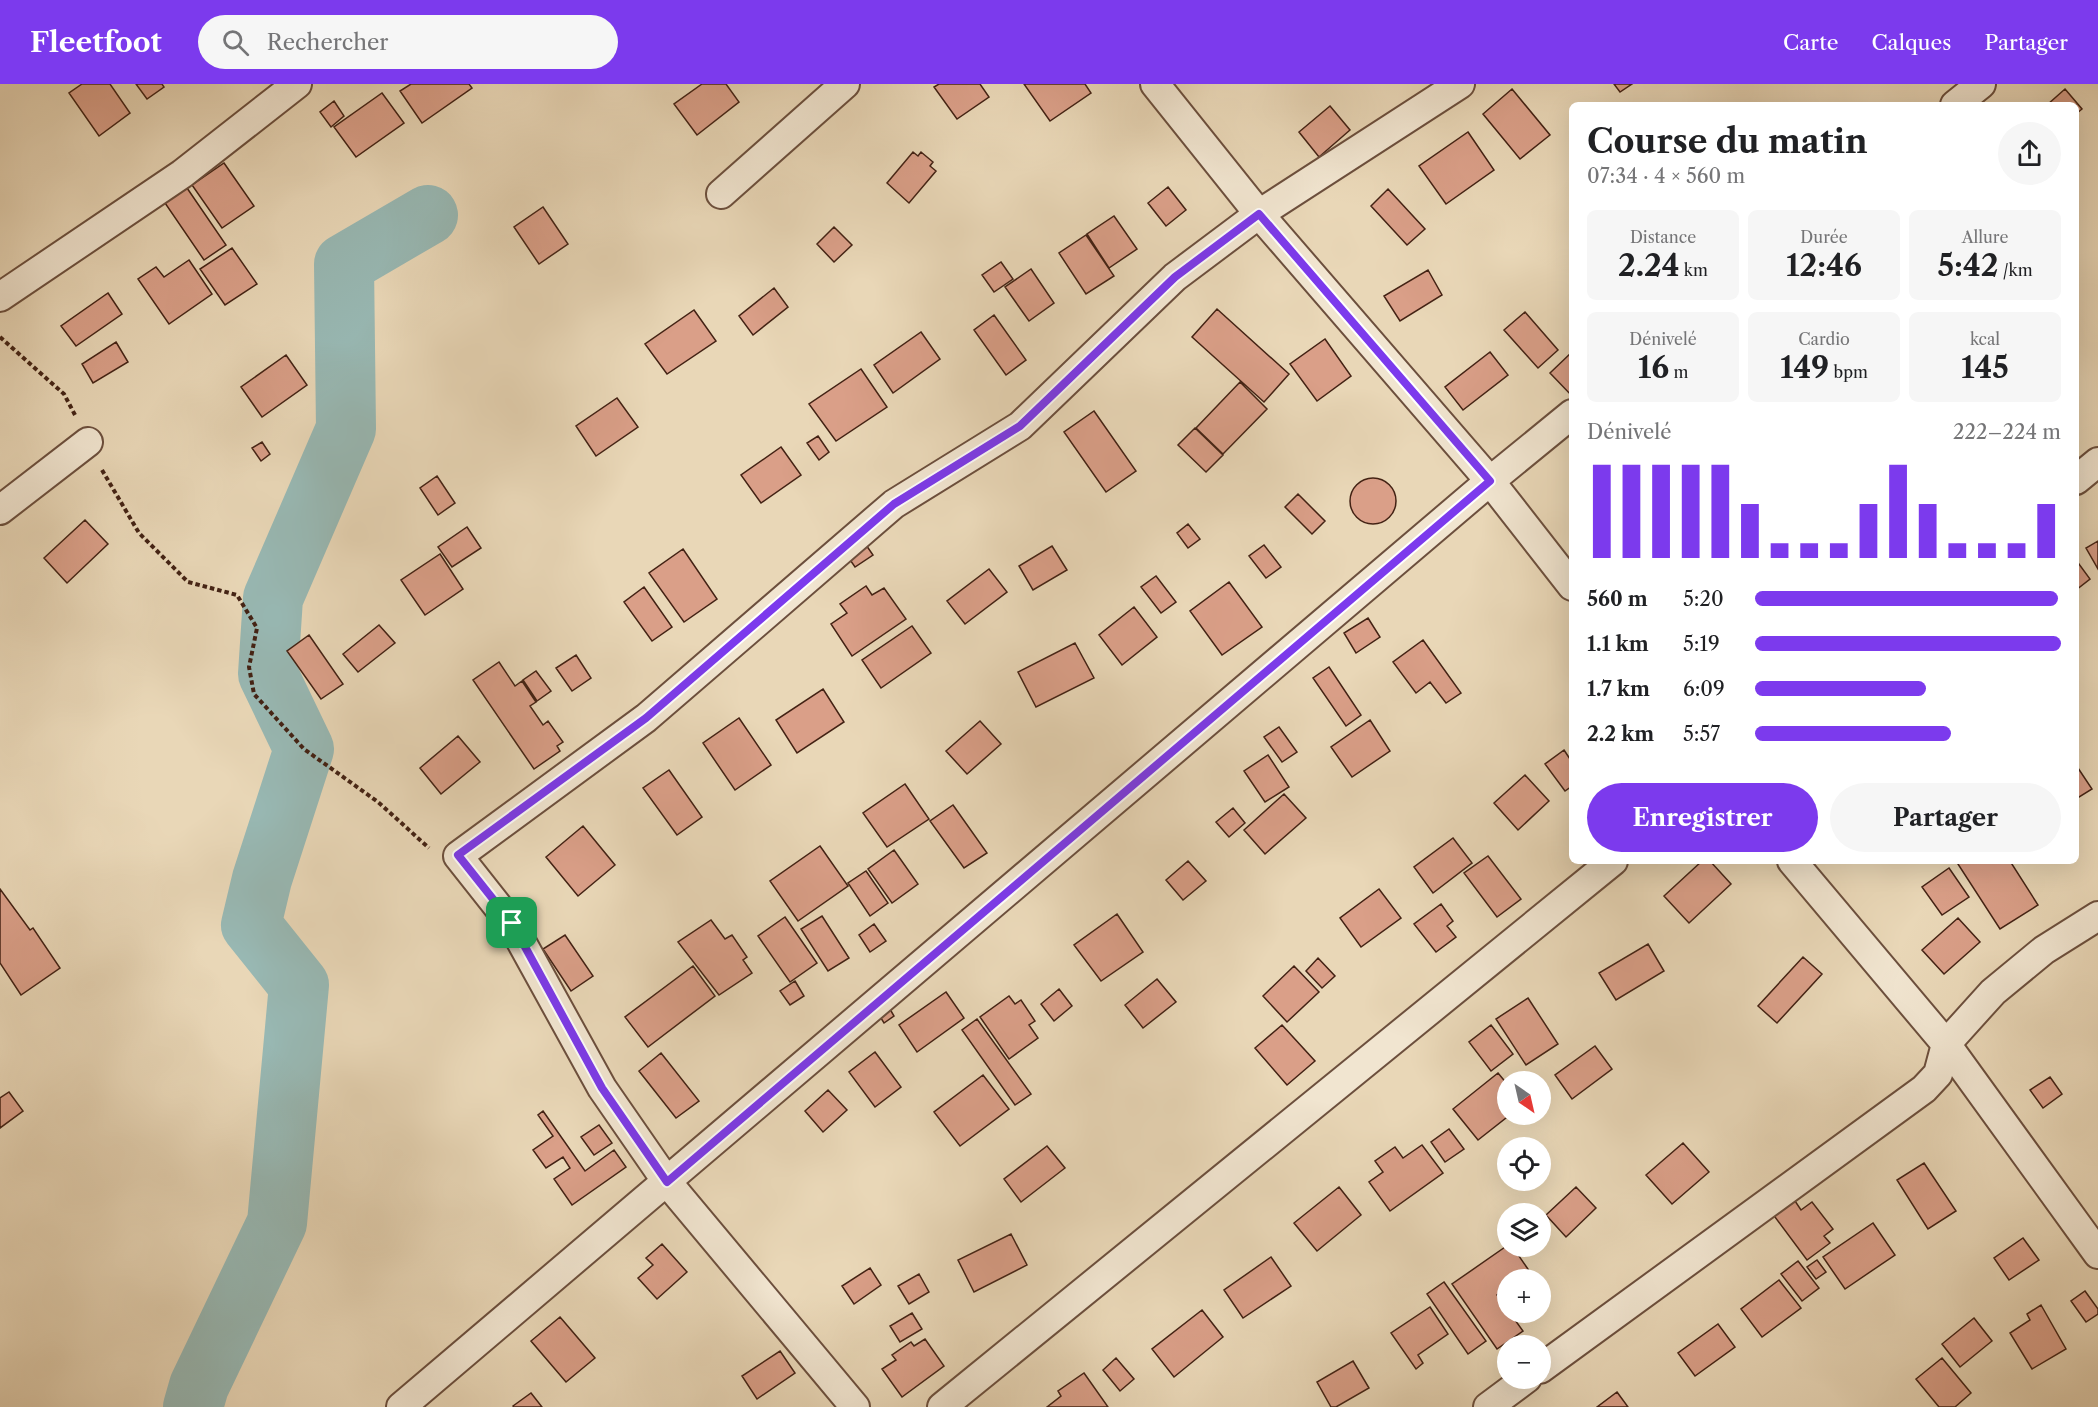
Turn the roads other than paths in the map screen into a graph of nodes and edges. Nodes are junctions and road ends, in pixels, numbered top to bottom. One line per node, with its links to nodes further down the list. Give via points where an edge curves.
1 (297, 84): 9 (street, via 182,174)
2 (845, 84): 7 (street)
3 (1155, 84): 8 (street)
4 (1460, 84): 8 (street)
5 (1981, 84): 6 (street)
6 (1959, 102)
7 (722, 194)
8 (1259, 214): 14 (street); 21 (street, via 1175,277 1020,426 894,504 646,718 458,855 512,923 602,1088)
9 (0, 297)
10 (1569, 416): 14 (street)
11 (88, 442): 15 (street)
12 (2098, 462): 13 (street)
13 (2079, 478)
14 (1490, 481): 16 (street); 21 (street)
15 (0, 510)
16 (1569, 582)
17 (1609, 864): 27 (street)
18 (1795, 864): 20 (street)
19 (2098, 916): 20 (street, via 2044,950 1993,992)
20 (1946, 1044): 22 (street); 23 (street, via 1938,1074 1924,1089)
21 (667, 1182): 25 (street); 26 (street)
22 (2098, 1254)
23 (1551, 1361)
24 (1512, 1389): 28 (street)
25 (401, 1407)
26 (855, 1407)
27 (942, 1407)
28 (1488, 1407)

